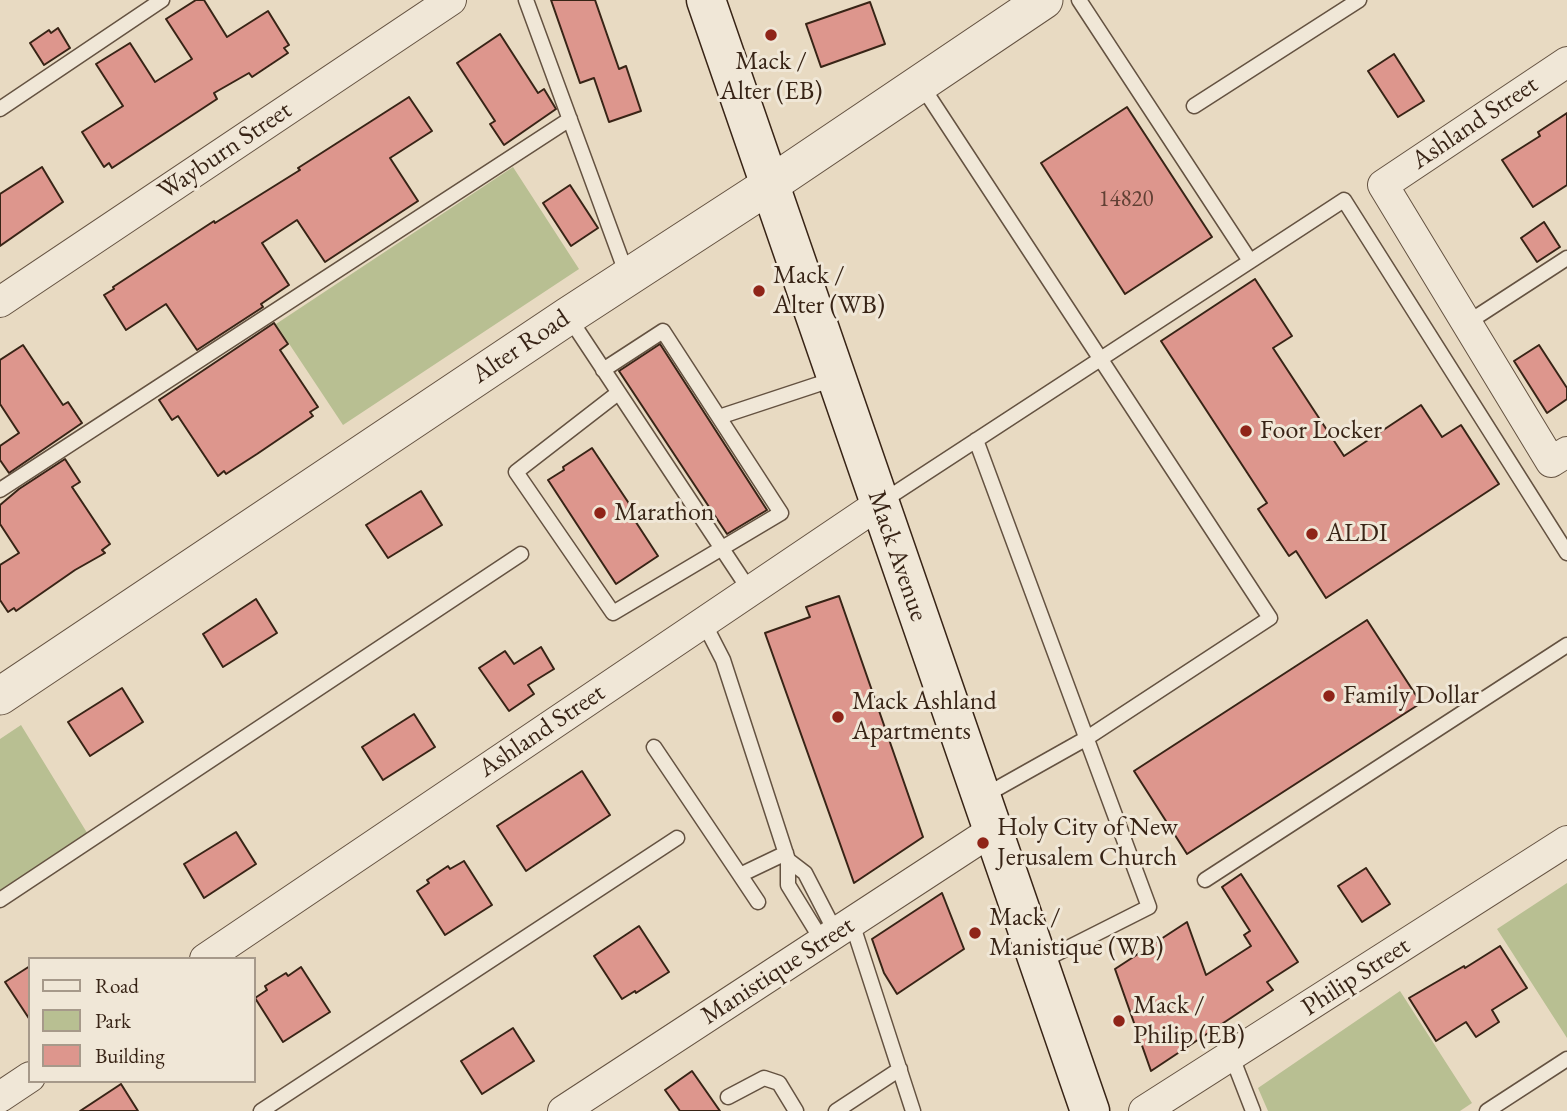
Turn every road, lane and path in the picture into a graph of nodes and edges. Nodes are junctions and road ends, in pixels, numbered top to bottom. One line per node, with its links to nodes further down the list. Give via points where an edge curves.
1 (162, 0): 11 (lane)
2 (451, 0): 17 (street, Wayburn Street)
3 (526, 0): 12 (lane)
4 (706, 0): 13 (main road, Mack Avenue)
5 (1079, 0): 15 (lane)
6 (1359, 0): 10 (lane)
7 (1026, 5): 9 (street, Alter Road)
8 (1567, 62): 19 (street, Ashland Street, via 1383,185)
9 (920, 82): 13 (street, Alter Road); 20 (lane)
10 (1194, 106)
11 (0, 109)
12 (570, 119): 16 (lane); 27 (lane)
13 (771, 184): 16 (street, Alter Road); 22 (main road, Mack Avenue)
14 (1567, 258): 19 (lane)
15 (1250, 261): 20 (lane); 30 (lane, via 1344,200)
16 (627, 276): 18 (street, Alter Road)
17 (0, 302)
18 (568, 316): 21 (lane); 35 (street, Alter Road)
19 (1467, 323): 26 (street)
20 (1100, 359): 25 (lane); 36 (lane, via 1270,618)
21 (603, 369): 23 (lane); 24 (lane, via 663,331)
22 (836, 379): 24 (lane); 28 (main road, Mack Avenue)
23 (618, 393): 29 (lane); 29 (lane, via 516,472 613,613)
24 (719, 417): 29 (lane, via 781,513)
25 (976, 440): 28 (lane); 36 (lane)
26 (1559, 457)
27 (0, 490)
28 (879, 504): 32 (street, Ashland Street); 38 (main road, Mack Avenue)
29 (722, 549): 32 (lane)
30 (1567, 553)
31 (521, 554): 44 (lane)
32 (750, 591): 33 (street, Ashland Street)
33 (696, 628): 41 (lane, via 723,660); 47 (street, Ashland Street)
34 (1567, 645): 43 (lane)
35 (0, 696)
36 (1087, 738): 38 (lane); 48 (lane, via 1149,907)
37 (654, 747): 42 (lane)
38 (987, 814): 46 (street, Manistique Street); 48 (main road, Mack Avenue)
39 (677, 838): 55 (lane)
40 (1567, 841): 49 (street, Philip Street)
41 (787, 857): 42 (lane); 46 (lane, via 804,873)
42 (740, 876): 45 (lane)
43 (1205, 880)
44 (0, 900)
45 (758, 902)
46 (837, 932): 51 (lane); 56 (street, Manistique Street)
47 (208, 957)
48 (1039, 962): 60 (main road, Mack Avenue)
49 (1232, 1057): 61 (street, Philip Street); 62 (lane)
50 (1567, 1059): 63 (lane)
51 (900, 1069): 58 (lane); 59 (lane)
52 (28, 1078): 53 (street)
53 (0, 1097)
54 (729, 1097): 57 (lane, via 764,1078 779,1083)
55 (261, 1111)
56 (563, 1111)
57 (796, 1111)
58 (836, 1111)
59 (914, 1111)
60 (1090, 1111)
61 (1144, 1111)
62 (1253, 1111)
63 (1487, 1111)

